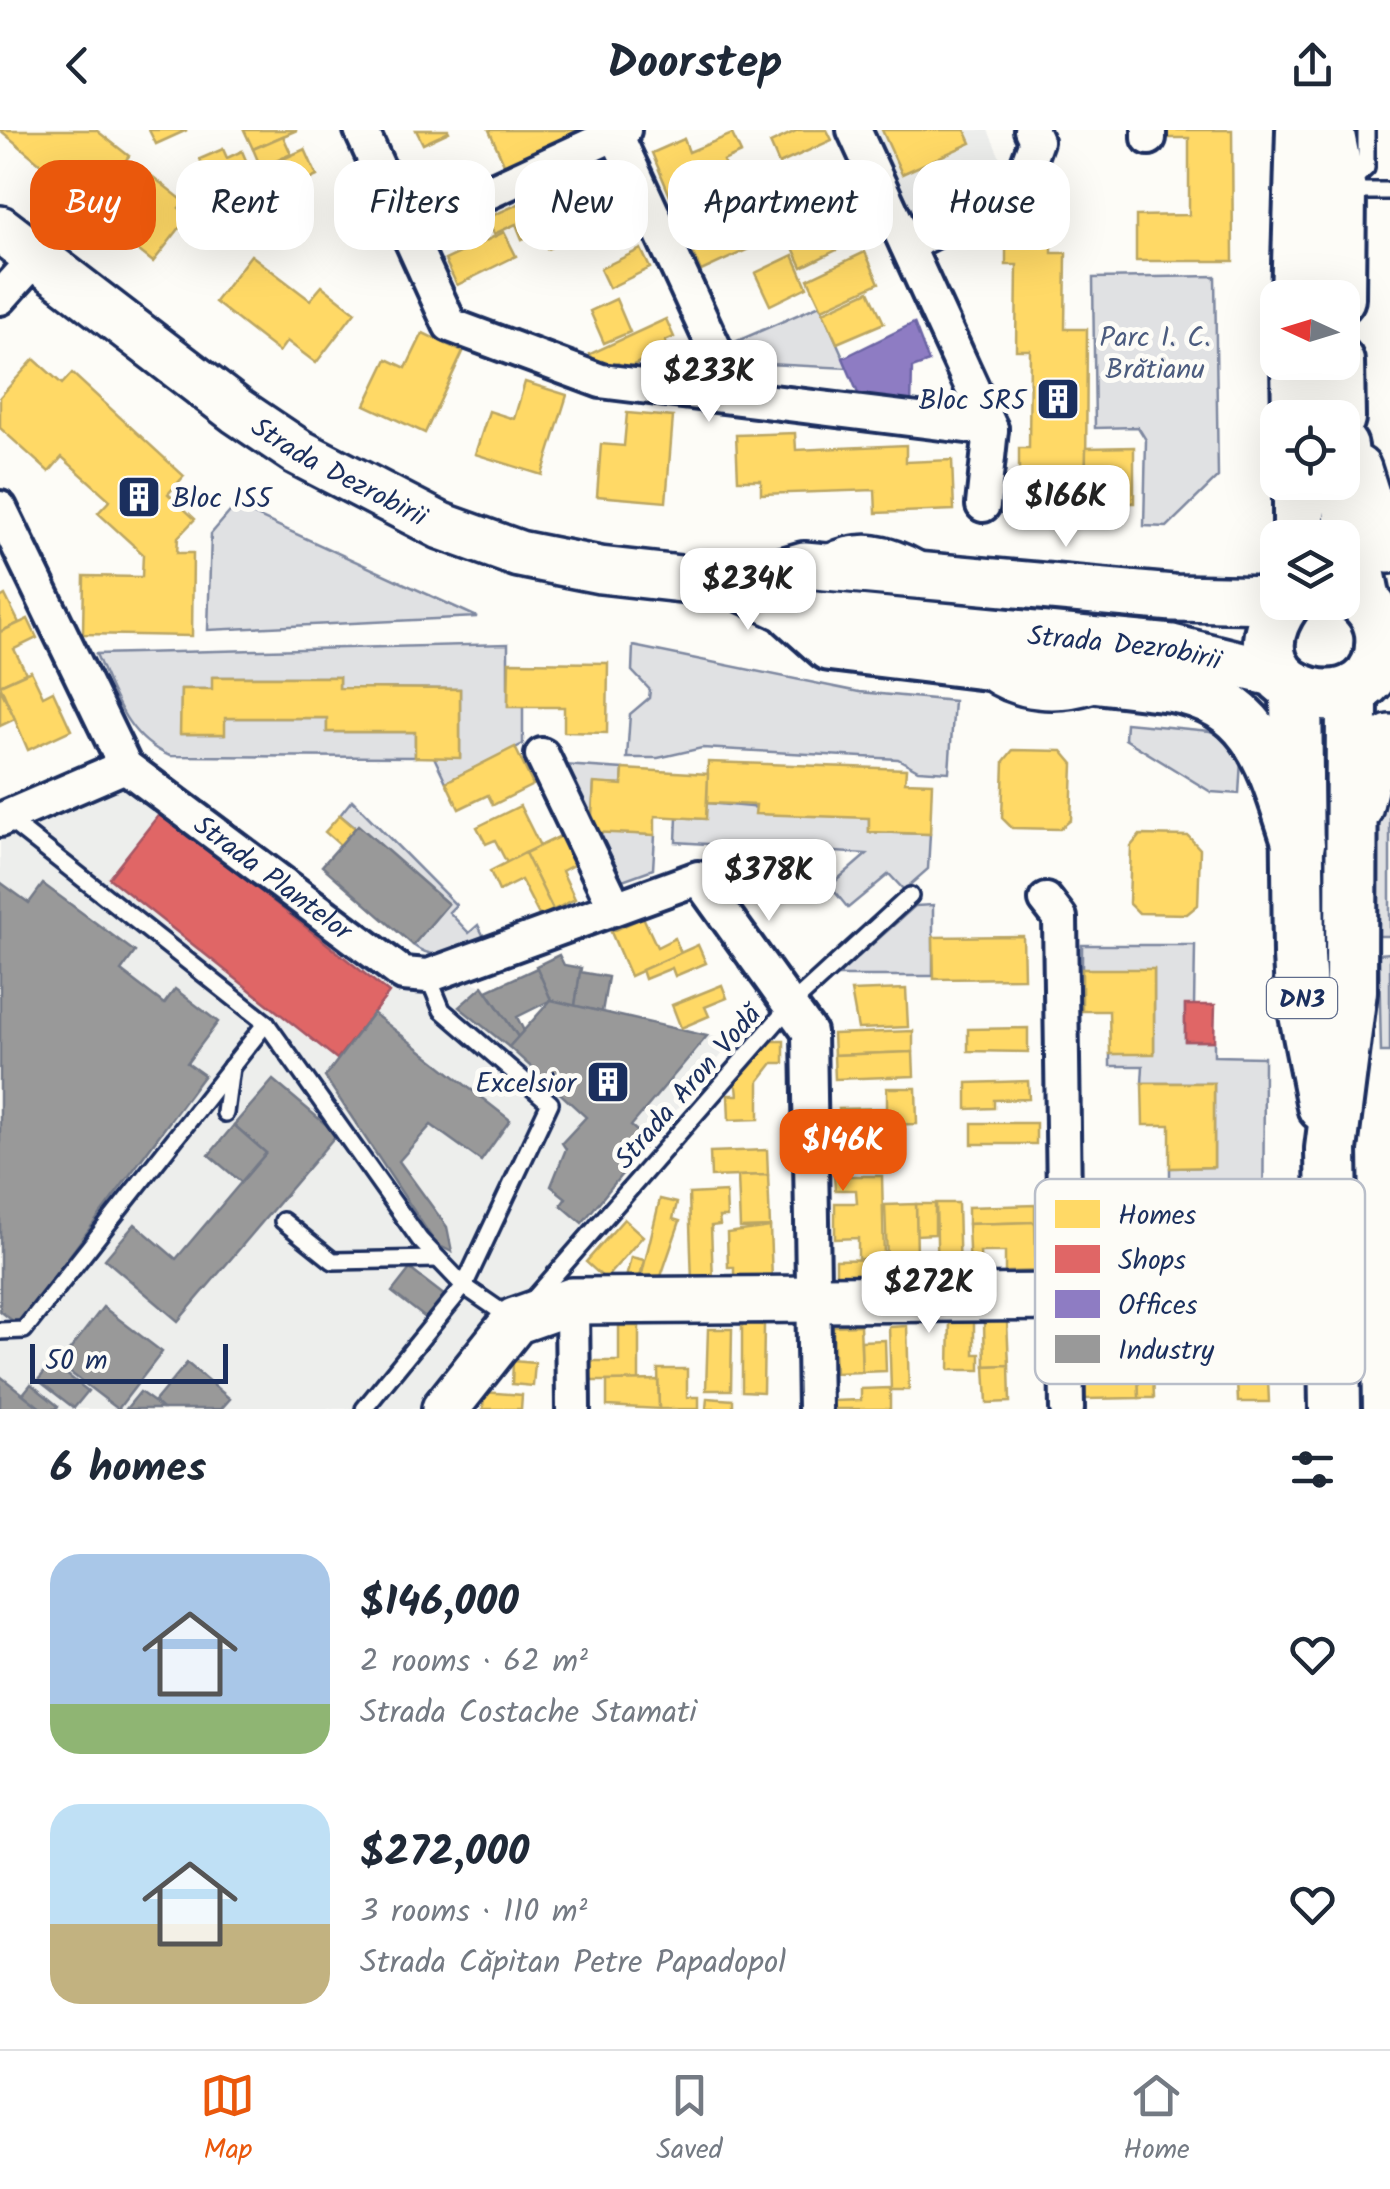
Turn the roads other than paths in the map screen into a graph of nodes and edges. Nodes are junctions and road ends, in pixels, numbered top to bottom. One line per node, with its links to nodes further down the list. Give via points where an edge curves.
1 (361, 130): 8 (street)
2 (854, 130): 13 (street)
3 (1031, 130): 13 (street, via 1036,141 1019,188)
4 (1302, 130): 16 (main road)
5 (1328, 130): 10 (main road)
6 (1366, 130): 10 (lane, via 1366,168)
7 (618, 131): 9 (street); 19 (street)
8 (374, 160)
9 (495, 188)
10 (1340, 190): 11 (lane); 17 (main road)
11 (1390, 191)
12 (0, 229): 15 (main road, Strada Dezrobirii)
13 (907, 245): 20 (street)
14 (415, 250): 19 (street, via 450,325 601,381)
15 (36, 258): 18 (street); 26 (main road, Strada Dezrobirii, via 237,411 388,501 519,554 600,570)
16 (1298, 280)
17 (1339, 280)
18 (0, 298)
19 (737, 397): 20 (street)
20 (991, 430): 23 (street)
21 (1360, 483): 25 (main road)
22 (1347, 500): 28 (main road, DN3)
23 (983, 504)
24 (0, 508): 35 (street, Strada Plantelor)
25 (1390, 550)
26 (798, 589): 27 (main road, Strada Dezrobirii, via 952,578); 30 (main road, Strada Dezrobirii); 30 (main road, via 830,645 962,662)
27 (1260, 600)
28 (1368, 605): 32 (main road, DN3, via 1382,650)
29 (1277, 620): 31 (main road, DN3, via 1272,657)
30 (1152, 665): 31 (main road, Strada Dezrobirii); 38 (main road, via 1232,707 1271,764)
31 (1288, 682): 32 (main road, via 1328,697); 38 (main road, DN3)
32 (1370, 686): 37 (main road, DN3)
33 (1390, 738): 37 (main road, via 1370,764)
34 (542, 755): 41 (street)
35 (125, 766): 36 (street); 42 (street, Strada Plantelor, via 403,974)
36 (2, 818): 44 (lane)
37 (1351, 840): 47 (main road, DN3, via 1351,991)
38 (1299, 844): 47 (main road, DN3, via 1301,994)
39 (910, 896): 43 (lane, Strada Aron Vodă)
40 (1046, 900): 48 (street, via 1060,918)
41 (614, 905): 42 (street); 43 (street, via 698,878)
42 (428, 976): 52 (lane, via 442,1010 550,1104)
43 (790, 1006): 54 (street, via 809,1032); 56 (lane, Strada Aron Vodă)
44 (266, 1023): 45 (lane); 51 (lane)
45 (231, 1067): 46 (lane); 57 (lane, via 24,1330)
46 (225, 1113)
47 (1331, 1149): 49 (main road, DN3)
48 (1064, 1179)
49 (1331, 1179)
50 (283, 1222): 51 (lane, via 332,1260)
51 (438, 1259): 52 (lane)
52 (464, 1286): 56 (lane); 60 (lane)
53 (1035, 1298): 54 (main road)
54 (813, 1299): 55 (main road); 63 (street)
55 (572, 1301): 56 (main road); 62 (street)
56 (515, 1321): 61 (main road)
57 (0, 1331)
58 (1067, 1384): 64 (street)
59 (1335, 1384): 65 (main road, DN3)
60 (364, 1409)
61 (445, 1409)
62 (573, 1409)
63 (815, 1409)
64 (1067, 1409)
65 (1335, 1409)

